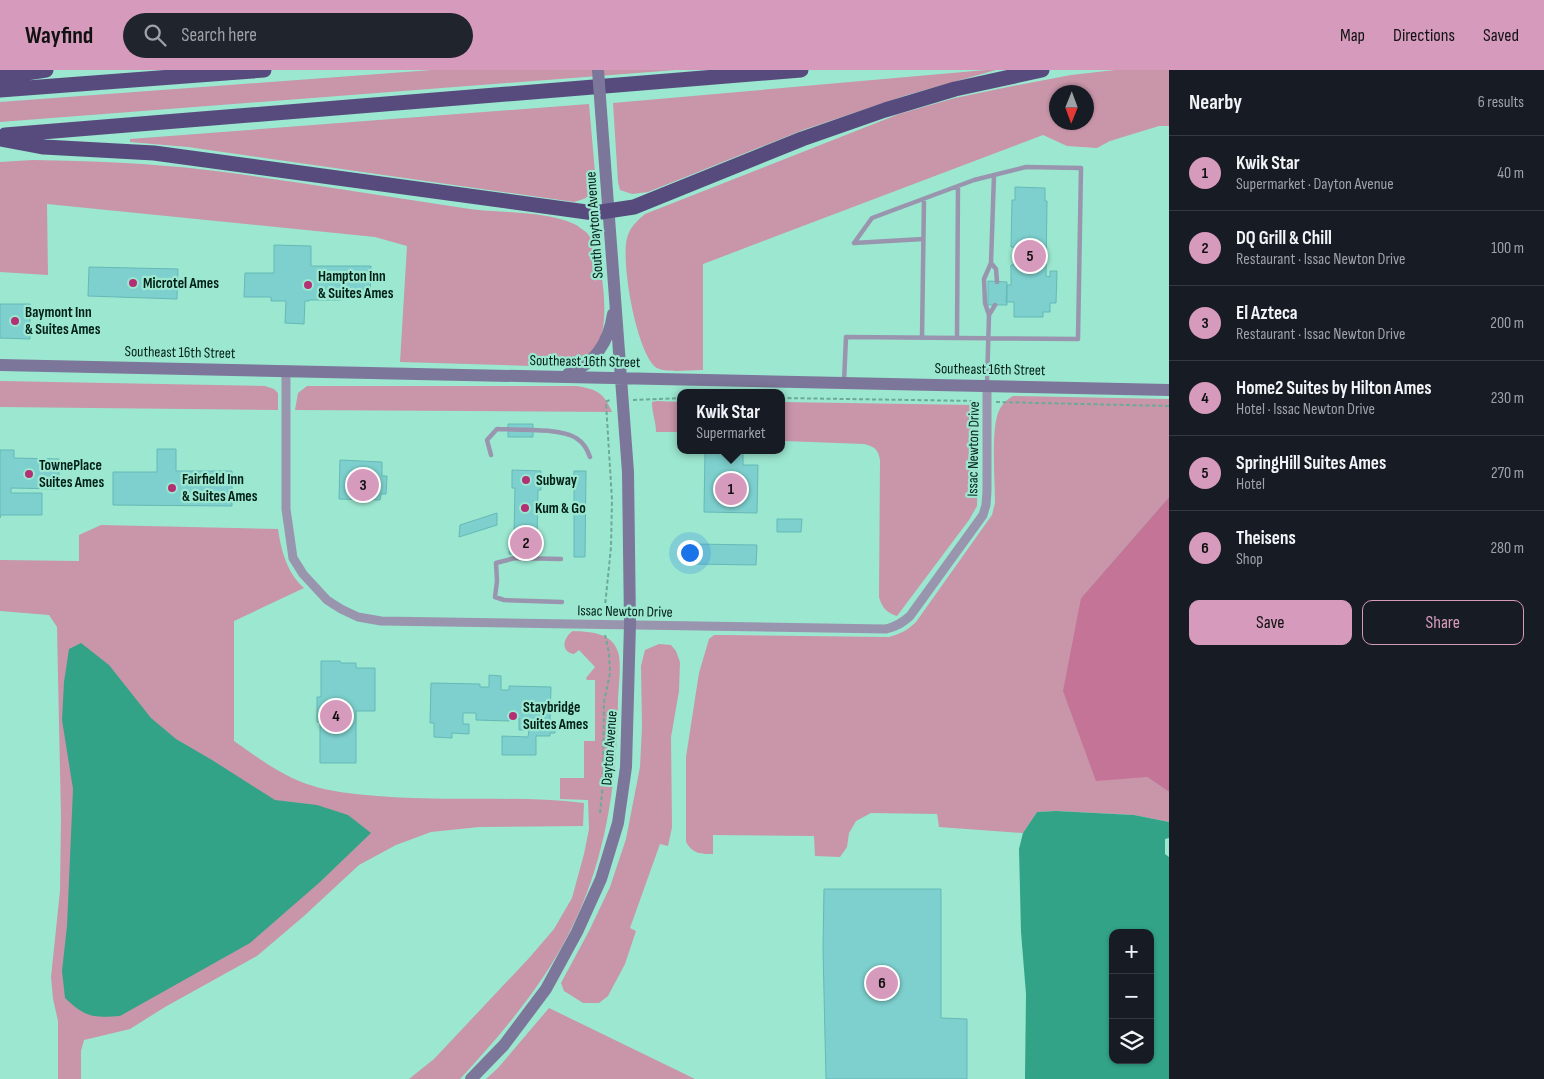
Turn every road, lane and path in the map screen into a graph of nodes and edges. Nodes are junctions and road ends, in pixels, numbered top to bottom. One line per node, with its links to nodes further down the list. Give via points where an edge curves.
1 (46, 70): 6 (highway)
2 (264, 70): 7 (highway)
3 (598, 70): 13 (main road, South Dayton Avenue, bridge)
4 (801, 70): 8 (highway)
5 (1042, 70): 13 (highway, via 956,89 885,110 634,207)
6 (0, 77)
7 (0, 90)
8 (0, 135)
9 (0, 139): 13 (highway, via 44,148 154,153 584,212)
10 (994, 175): 11 (lane); 15 (lane); 22 (lane, via 1026,167 1081,168 1078,340)
11 (958, 186): 12 (lane); 21 (lane)
12 (924, 199): 14 (lane); 14 (lane, via 872,218 854,243)
13 (609, 212): 17 (main road, South Dayton Avenue)
14 (923, 239): 20 (lane)
15 (991, 263): 16 (lane, via 996,269); 19 (lane, via 984,279 984,303)
16 (997, 282)
17 (616, 296): 25 (main road, via 607,337 596,356 580,370); 26 (main road, South Dayton Avenue)
18 (995, 305): 19 (lane)
19 (989, 315): 22 (lane)
20 (922, 338): 21 (lane); 27 (lane, via 846,338)
21 (958, 338): 22 (lane)
22 (989, 339): 28 (lane)
23 (0, 365): 24 (main road, Southeast 16th Street)
24 (286, 370): 25 (main road, Southeast 16th Street); 42 (street, Issac Newton Drive, via 289,541 293,558 302,574 327,600 358,617 382,621)
25 (558, 376): 26 (main road, Southeast 16th Street)
26 (622, 378): 27 (main road, Southeast 16th Street); 42 (main road, Dayton Avenue, via 628,472)
27 (844, 382): 28 (main road, Southeast 16th Street)
28 (988, 385): 29 (main road, Southeast 16th Street); 42 (street, Issac Newton Drive, via 987,491 983,515 902,624 886,629)
29 (1169, 390)
30 (677, 398): 32 (path)
31 (785, 398): 34 (path)
32 (648, 399)
33 (607, 400): 41 (path, via 612,547)
34 (972, 401)
35 (1004, 402): 36 (path)
36 (1169, 406)
37 (491, 455): 38 (lane, via 487,440 497,430 558,432 575,436 585,445)
38 (590, 457)
39 (562, 559): 40 (lane, via 515,558 496,563 495,597)
40 (562, 602)
41 (604, 611)
42 (630, 624): 45 (main road, Dayton Avenue, via 626,767 618,823 601,879 546,989 504,1045)
43 (605, 636): 44 (path, via 610,673 604,702)
44 (600, 814)
45 (471, 1079)

